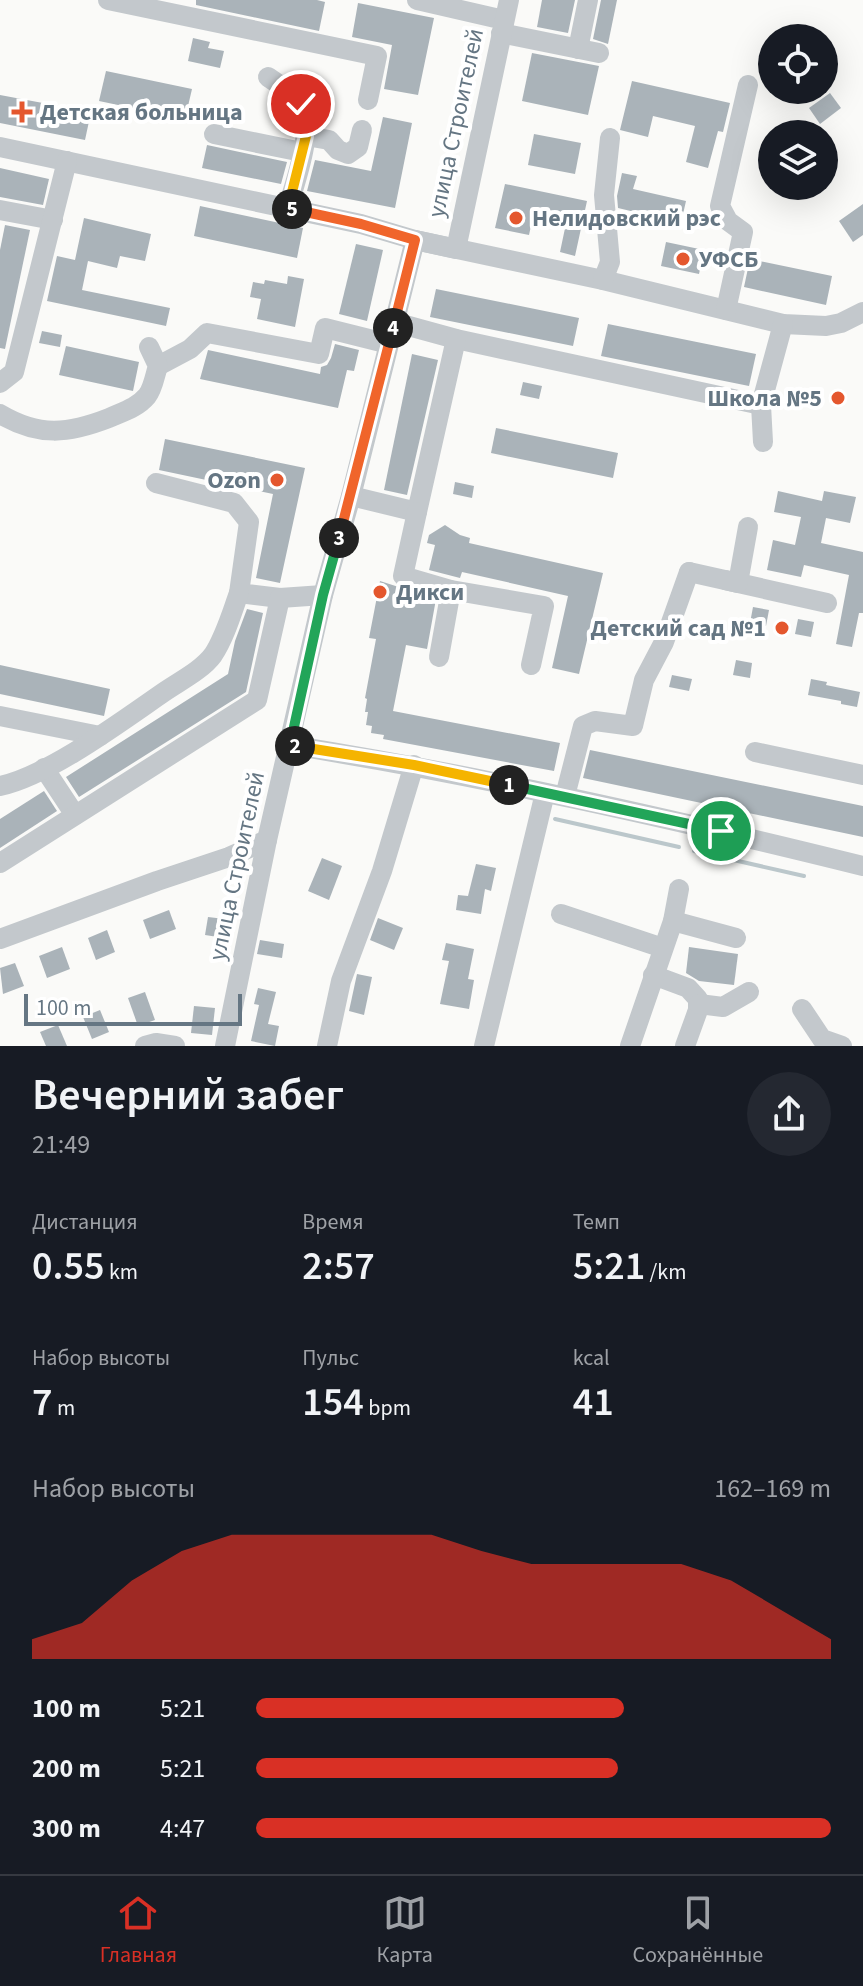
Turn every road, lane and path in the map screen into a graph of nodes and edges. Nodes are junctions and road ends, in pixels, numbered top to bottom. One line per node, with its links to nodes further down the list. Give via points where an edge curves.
1 (108, 0): 4 (street)
2 (417, 0): 5 (street)
3 (588, 0): 5 (street, via 589,51)
4 (176, 7): 8 (street, via 377,56)
5 (504, 18): 19 (street, улица Строителей)
6 (268, 77): 12 (street, via 301,104)
7 (748, 85): 21 (street, via 720,206 743,232)
8 (368, 100)
9 (362, 130): 12 (street, via 358,147 348,154 329,140)
10 (214, 134): 12 (street)
11 (610, 138): 20 (street, via 604,195 610,262)
12 (304, 144): 15 (street)
13 (0, 147): 14 (street)
14 (67, 161): 15 (street); 17 (street)
15 (288, 208): 18 (street)
16 (0, 210): 17 (street)
17 (53, 220): 29 (street, via 14,372)
18 (415, 240): 19 (street, улица Строителей); 23 (street, улица Строителей)
19 (456, 249): 20 (street)
20 (603, 280): 21 (street)
21 (726, 310): 24 (street)
22 (863, 312): 24 (street, via 826,326)
23 (394, 322): 25 (street); 26 (street, улица Строителей)
24 (783, 324): 30 (street)
25 (456, 339): 30 (street); 35 (street)
26 (389, 344): 28 (street, via 325,328 319,354 207,333); 34 (street, улица Строителей)
27 (149, 347): 28 (street)
28 (158, 366): 31 (street, via 148,395 129,410 86,428 37,430)
29 (0, 383)
30 (761, 405): 32 (street)
31 (0, 414)
32 (763, 442)
33 (156, 483): 39 (street, via 234,503 249,522)
34 (351, 496): 35 (street); 40 (street, улица Строителей)
35 (417, 512): 38 (street, via 403,576)
36 (748, 527): 37 (street)
37 (738, 583): 42 (street); 53 (street, via 689,572 644,680 633,726 595,721 583,726)
38 (451, 590): 43 (street); 44 (street, via 544,606)
39 (239, 593): 41 (street); 46 (street, via 212,656)
40 (323, 595): 41 (street); 47 (street, улица Строителей)
41 (280, 598): 54 (street, via 257,700)
42 (827, 603)
43 (439, 657)
44 (531, 665)
45 (0, 716): 46 (street)
46 (100, 736): 50 (street)
47 (290, 745): 49 (street); 55 (street, улица Строителей)
48 (755, 752): 51 (street)
49 (414, 765): 53 (street); 71 (street, via 341,981)
50 (44, 768): 52 (street); 54 (street)
51 (863, 775)
52 (0, 786)
53 (555, 794): 57 (street); 72 (street)
54 (75, 815): 56 (street)
55 (267, 840): 62 (street); 70 (street, улица Строителей)
56 (0, 863)
57 (863, 866)
58 (679, 889): 60 (street)
59 (561, 914): 63 (street)
60 (673, 921): 61 (street); 63 (street)
61 (736, 938)
62 (0, 939)
63 (663, 948): 64 (street)
64 (653, 975): 66 (street, via 688,988); 73 (street)
65 (749, 992): 66 (street, via 723,1007)
66 (699, 1004): 74 (street)
67 (802, 1009): 75 (street, via 822,1039)
68 (145, 1046): 69 (street)
69 (175, 1046)
70 (225, 1046)
71 (327, 1046)
72 (484, 1046)
73 (630, 1046)
74 (685, 1046)
75 (842, 1046)

